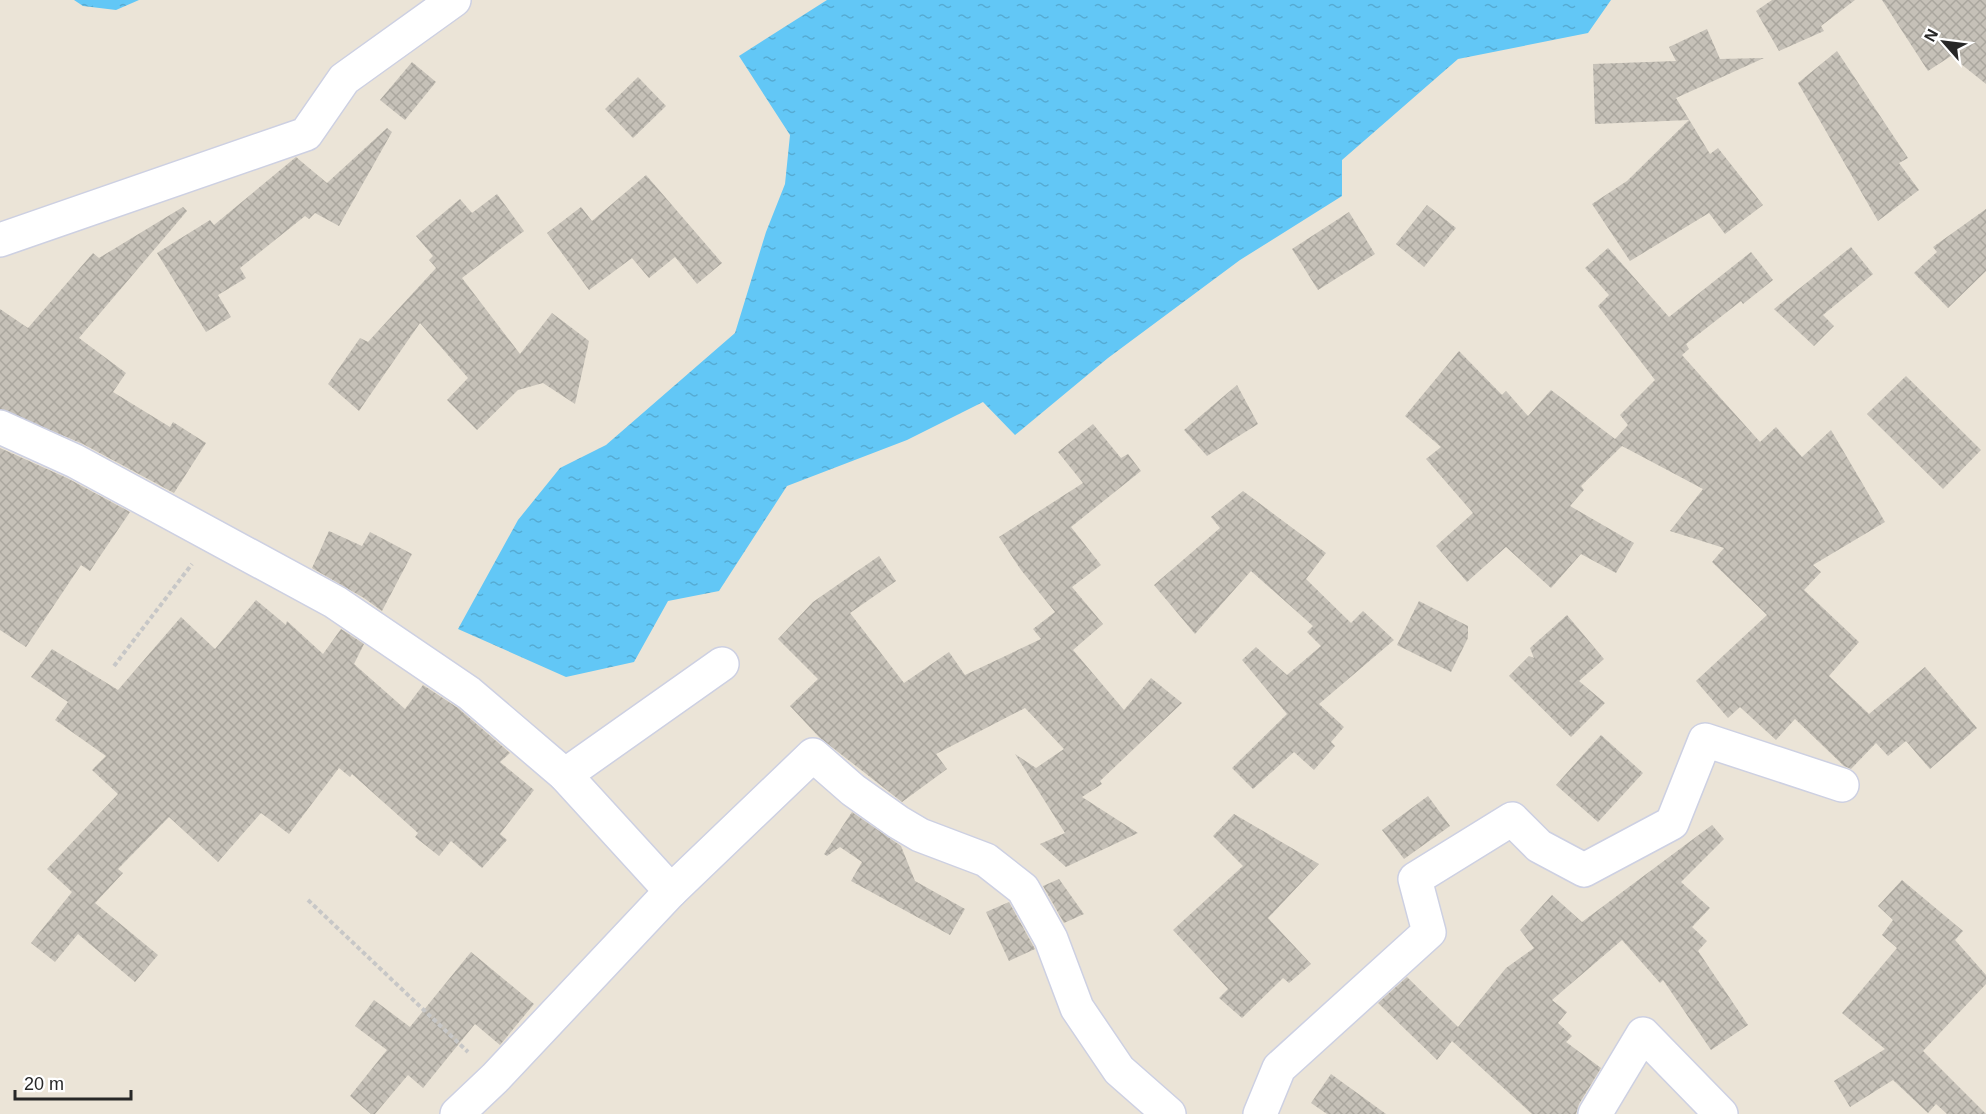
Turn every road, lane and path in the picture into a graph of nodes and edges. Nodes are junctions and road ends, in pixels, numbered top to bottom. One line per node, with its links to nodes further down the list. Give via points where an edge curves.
1 (454, 0): 2 (street, via 344,79 306,134)
2 (0, 240)
3 (0, 426): 4 (street, via 75,461)
4 (213, 537): 6 (path); 7 (street, via 335,602 469,693)
5 (722, 664): 7 (street)
6 (114, 666)
7 (565, 775): 9 (street)
8 (1842, 785): 14 (street, via 1705,740 1672,823 1584,870 1539,846 1512,819 1415,879 1429,932 1279,1068)
9 (671, 891): 11 (street); 13 (street, via 813,755 898,822 920,835 986,860 1023,889 1052,939 1077,1008 1119,1070)
10 (308, 900): 11 (path)
11 (495, 1078): 12 (street)
12 (457, 1114)
13 (1169, 1114)
14 (1260, 1114)
15 (1596, 1114): 16 (street, via 1643,1034)
16 (1720, 1114)

